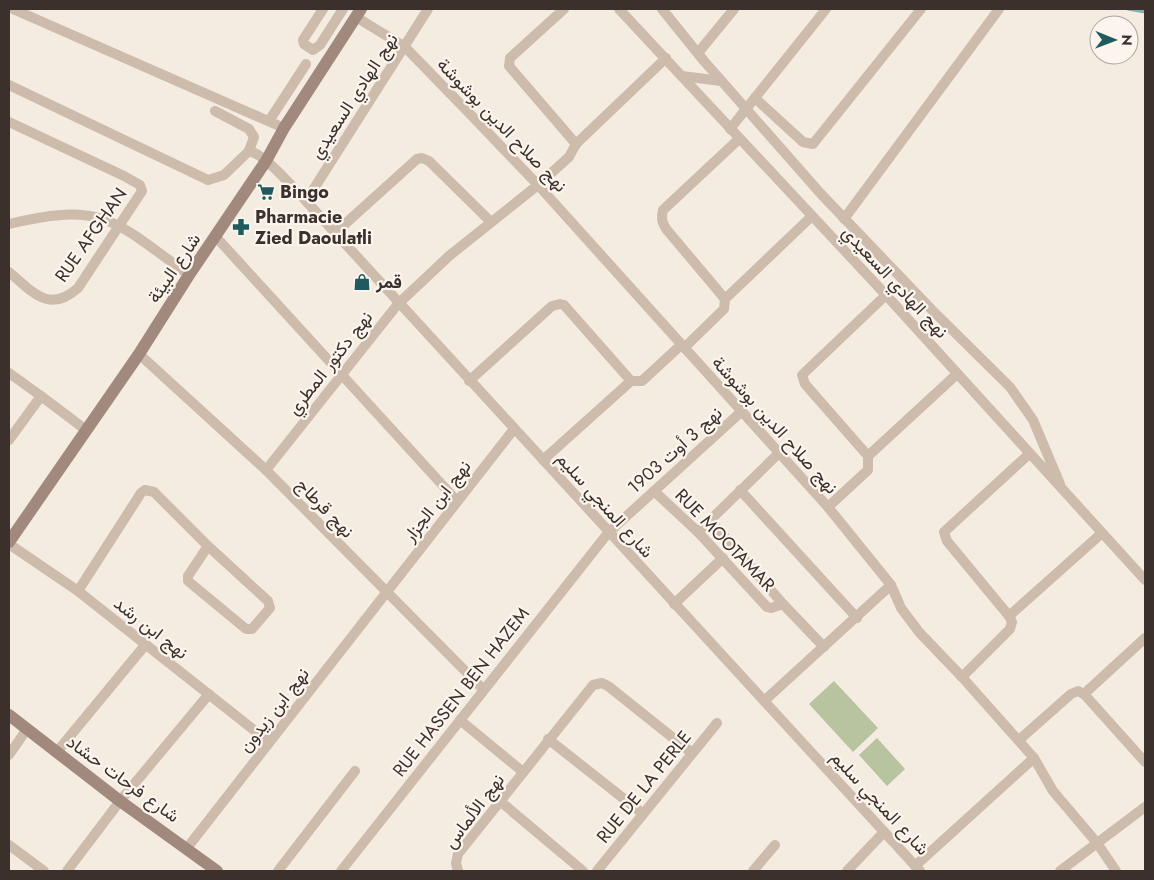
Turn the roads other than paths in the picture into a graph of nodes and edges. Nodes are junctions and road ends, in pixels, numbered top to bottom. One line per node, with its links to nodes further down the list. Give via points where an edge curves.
1 (13, 9): 23 (street)
2 (323, 9): 3 (street, via 303,40 313,50 320,45)
3 (343, 9)
4 (428, 9): 13 (street, نهج الهادي السعيدي)
5 (564, 9): 28 (street, via 510,58 509,66)
6 (619, 9): 15 (street, نهج الهادي السعيدي)
7 (662, 9): 14 (street)
8 (734, 9): 14 (street)
9 (826, 9): 20 (street)
10 (920, 9): 20 (street, via 813,144 803,142)
11 (999, 9): 34 (street)
12 (358, 13): 13 (street, نهج صلاح الدين بوشوشة); 25 (main road, شارع البيئة)
13 (405, 47): 31 (street, نهج صلاح الدين بوشوشة); 32 (street, نهج الهادي السعيدي)
14 (698, 53): 18 (street)
15 (666, 58): 17 (street, نهج الهادي السعيدي); 28 (street, نهج دكتور المطري)
16 (306, 64): 23 (street)
17 (682, 76): 18 (street); 26 (street, نهج الهادي السعيدي)
18 (721, 81): 21 (street)
19 (9, 85): 29 (street, via 208,180 224,175)
20 (755, 98): 21 (street)
21 (746, 109): 26 (street); 34 (street)
22 (215, 111): 29 (street, via 249,129 254,137)
23 (269, 121): 25 (street)
24 (9, 122): 37 (street, RUE AFGHAN, via 140,185 140,194)
25 (284, 128): 30 (main road, شارع البيئة)
26 (730, 129): 27 (street, نهج الهادي السعيدي)
27 (739, 139): 33 (street, نهج الهادي السعيدي); 43 (street, via 663,210 661,217 662,224)
28 (576, 144): 31 (street, نهج دكتور المطري, via 569,157)
29 (249, 151): 30 (street, شارع المنجي سليم)
30 (266, 161): 32 (street, شارع المنجي سليم); 39 (main road, شارع البيئة)
31 (538, 185): 35 (street, نهج دكتور المطري); 45 (street, نهج صلاح الدين بوشوشة)
32 (306, 201): 38 (street, شارع المنجي سليم)
33 (812, 216): 42 (street, نهج الهادي السعيدي); 43 (street)
34 (844, 219): 63 (street, via 1010,387 1033,420)
35 (491, 222): 38 (street, via 429,161 422,158 417,159); 44 (street, نهج دكتور المطري)
36 (9, 224): 37 (street, via 66,213 86,214)
37 (119, 224): 40 (street, RUE AFGHAN, via 78,288 62,300 40,298); 41 (street)
38 (335, 233): 44 (street, شارع المنجي سليم)
39 (216, 237): 41 (main road, شارع البيئة); 49 (street)
40 (9, 272)
41 (189, 275): 46 (main road, شارع البيئة)
42 (886, 295): 48 (street, نهج الهادي السعيدي); 59 (street, via 802,375 805,384)
43 (725, 299): 45 (street, via 724,309)
44 (398, 304): 49 (street, نهج دكتور المطري); 50 (street, شارع المنجي سليم)
45 (683, 347): 51 (street, via 642,381); 53 (street, نهج صلاح الدين بوشوشة)
46 (139, 354): 55 (main road, شارع البيئة); 61 (street, نهج قرطاج)
47 (9, 373): 52 (street)
48 (957, 374): 58 (street, نهج الهادي السعيدي); 59 (street)
49 (342, 375): 61 (street, نهج دكتور المطري); 65 (street)
50 (469, 381): 51 (street, via 552,306 560,304); 54 (street, شارع المنجي سليم)
51 (631, 381): 60 (street)
52 (41, 396): 55 (street); 56 (street)
53 (741, 412): 57 (street, نهج صلاح الدين بوشوشة); 64 (street, نهج 3 أوت 1903)
54 (514, 429): 60 (street, شارع المنجي سليم); 65 (street, نهج ابن الجزار)
55 (86, 430): 71 (main road, شارع البيئة)
56 (9, 440)
57 (778, 454): 62 (street); 66 (street, نهج صلاح الدين بوشوشة)
58 (1029, 454): 63 (street, نهج الهادي السعيدي); 80 (street, via 944,532 947,541)
59 (868, 456): 66 (street, via 868,470)
60 (543, 460): 69 (street, شارع المنجي سليم)
61 (266, 470): 77 (street, نهج قرطاج)
62 (740, 490): 67 (street); 81 (street)
63 (1062, 490): 70 (street, نهج الهادي السعيدي)
64 (654, 491): 68 (street, RUE MOOTAMAR); 69 (street, نهج 3 أوت 1903)
65 (457, 500): 77 (street, نهج ابن الجزار)
66 (828, 507): 75 (street, نهج صلاح الدين بوشوشة)
67 (710, 520): 68 (street); 79 (street, RUE MOOTAMAR)
68 (698, 532): 73 (street, RUE MOOTAMAR)
69 (608, 533): 78 (street, شارع المنجي سليم); 86 (street, RUE HASSEN BEN HAZEM)
70 (1102, 533): 74 (street, نهج الهادي السعيدي); 80 (street)
71 (9, 543): 76 (street, نهج ابن رشد)
72 (208, 546): 72 (street, via 268,601 270,608 252,629 246,629 188,581); 76 (street, via 154,492 145,490)
73 (723, 558): 78 (street); 79 (street, RUE MOOTAMAR, via 766,607)
74 (1145, 580)
75 (891, 585): 81 (street); 85 (street, نهج صلاح الدين بوشوشة, via 901,608 919,632)
76 (78, 591): 83 (street, نهج ابن رشد)
77 (386, 592): 86 (street, نهج قرطاج); 96 (street, نهج ابن زيدون)
78 (674, 604): 89 (street, شارع المنجي سليم)
79 (783, 604): 84 (street)
80 (1009, 616): 85 (street, via 1012,622 1010,629)
81 (857, 618): 84 (street)
82 (1145, 638): 88 (street)
83 (146, 644): 87 (street, نهج ابن رشد); 97 (street)
84 (824, 647): 89 (street)
85 (962, 677): 95 (street, نهج صلاح الدين بوشوشة)
86 (484, 689): 91 (street, RUE HASSEN BEN HAZEM)
87 (209, 694): 96 (street, نهج ابن رشد); 104 (street)
88 (1084, 694): 95 (street, via 1071,694); 101 (street)
89 (764, 701): 108 (street, شارع المنجي سليم)
90 (9, 715): 93 (main road, شارع فرحات حشاد)
91 (460, 720): 103 (street); 118 (street, RUE HASSEN BEN HAZEM)
92 (717, 723): 98 (street, RUE DE LA PERLE)
93 (27, 729): 97 (main road, شارع فرحات حشاد); 99 (street)
94 (548, 739): 98 (street, نهج الألماس, via 593,685 602,683); 103 (street, نهج الألماس); 107 (street)
95 (1019, 740): 100 (street, نهج صلاح الدين بوشوشة)
96 (269, 742): 112 (street, نهج ابن زيدون)
97 (56, 753): 104 (main road, شارع فرحات حشاد)
98 (692, 753): 107 (street, RUE DE LA PERLE)
99 (9, 755)
100 (1034, 758): 109 (street, نهج صلاح الدين بوشوشة, via 1053,791); 113 (street)
101 (1145, 762)
102 (355, 771): 117 (street)
103 (523, 772): 105 (street, نهج الألماس)
104 (120, 801): 112 (main road, شارع فرحات حشاد); 116 (street)
105 (501, 802): 119 (street, نهج الألماس, via 458,854); 120 (street)
106 (1145, 806): 109 (street)
107 (642, 813): 121 (street, RUE DE LA PERLE)
108 (884, 832): 113 (street, شارع المنجي سليم); 123 (street)
109 (1097, 843): 124 (street); 125 (street, نهج صلاح الدين بوشوشة)
110 (9, 845): 115 (street)
111 (775, 846): 122 (street)
112 (187, 848): 114 (main road, شارع فرحات حشاد)
113 (918, 868)
114 (210, 869)
115 (44, 871)
116 (67, 871)
117 (278, 871)
118 (341, 871)
119 (458, 871)
120 (583, 871)
121 (596, 871)
122 (753, 871)
123 (847, 871)
124 (1060, 871)
125 (1116, 871)

